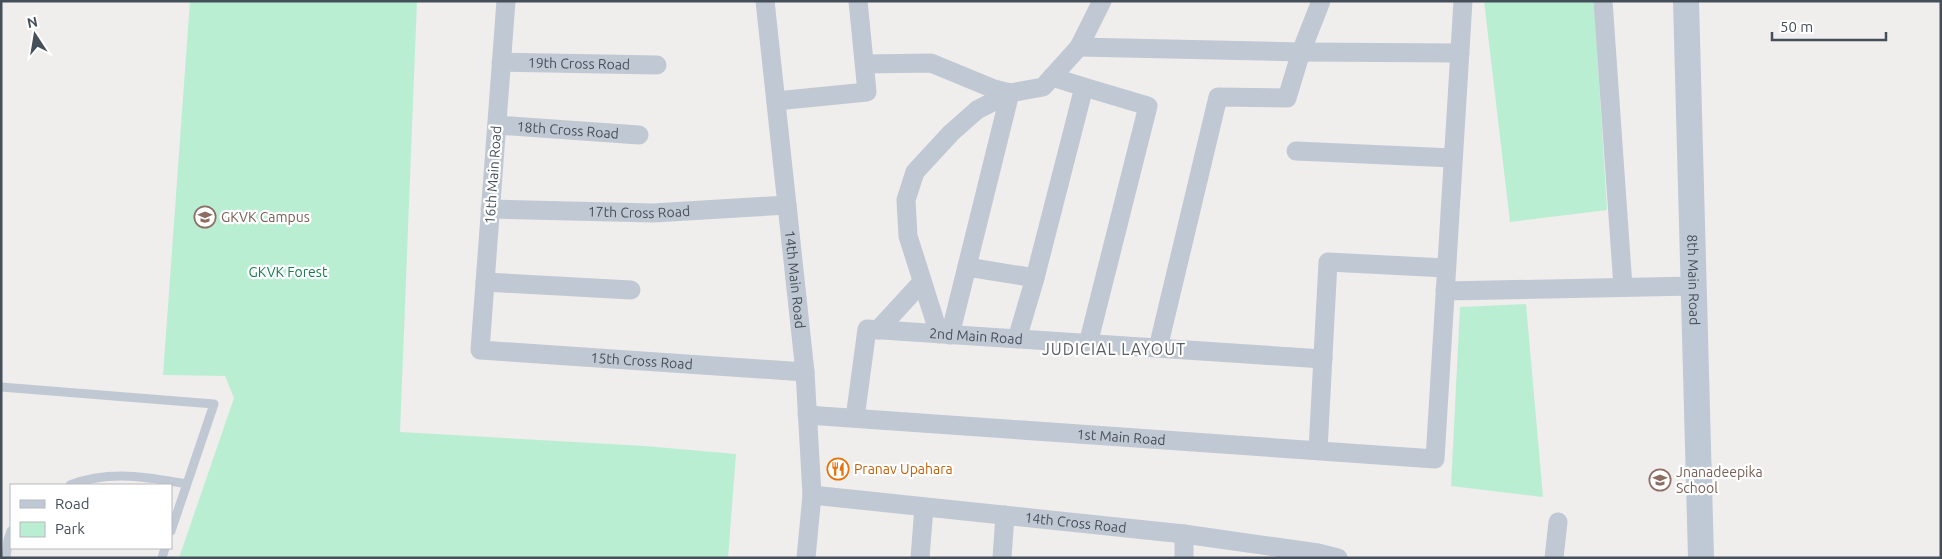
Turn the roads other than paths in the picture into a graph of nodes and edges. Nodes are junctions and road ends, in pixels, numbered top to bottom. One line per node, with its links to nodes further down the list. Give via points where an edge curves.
1 (506, 1): 12 (street, 16th Main Road)
2 (765, 1): 18 (street, 14th Main Road)
3 (858, 1): 13 (street)
4 (1102, 1): 9 (street)
5 (1321, 1): 10 (street)
6 (1463, 1): 11 (street)
7 (1603, 1): 31 (street)
8 (1686, 1): 30 (street, 8th Main Road)
9 (1079, 47): 10 (street); 15 (street)
10 (1301, 52): 11 (street); 38 (street, via 1287,98 1218,97)
11 (1460, 53): 22 (street)
12 (501, 62): 14 (street, 19th Cross Road); 19 (street, 16th Main Road)
13 (865, 64): 17 (street, via 932,63); 18 (street, via 868,92)
14 (657, 65)
15 (1052, 77): 16 (street); 17 (street, via 1043,87)
16 (1084, 87): 27 (street); 37 (street, via 1148,106)
17 (1010, 93): 25 (street); 29 (street, via 977,110 951,132 915,172 906,200 908,236)
18 (776, 101): 23 (street, 14th Main Road)
19 (496, 125): 20 (street, 18th Cross Road); 24 (street, 16th Main Road)
20 (639, 134)
21 (1296, 151): 22 (street)
22 (1453, 158): 26 (street)
23 (787, 205): 24 (street, 17th Cross Road, via 653,213); 41 (street, 14th Main Road)
24 (490, 208): 28 (street, 16th Main Road)
25 (967, 267): 27 (street); 35 (street)
26 (1446, 268): 33 (street); 40 (street, via 1328,262)
27 (1035, 278): 36 (street)
28 (485, 282): 32 (street); 39 (street, 16th Main Road)
29 (922, 282): 34 (street); 35 (street)
30 (1694, 286): 31 (street); 63 (street, 8th Main Road)
31 (1623, 287): 33 (street)
32 (631, 290)
33 (1445, 291): 45 (street, 1st Main Road, via 1434,459)
34 (878, 330): 35 (street, 2nd Main Road); 44 (street, via 866,329)
35 (944, 334): 36 (street, 2nd Main Road)
36 (1017, 339): 37 (street, 2nd Main Road)
37 (1088, 344): 38 (street, 2nd Main Road)
38 (1158, 348): 40 (street, 2nd Main Road)
39 (480, 350): 41 (street, 15th Cross Road)
40 (1323, 359): 45 (street)
41 (805, 372): 43 (street, 14th Main Road)
42 (1, 387): 47 (lane, via 214,404)
43 (807, 415): 44 (street, 1st Main Road); 48 (street, 14th Main Road)
44 (855, 418): 45 (street, 1st Main Road)
45 (1318, 450)
46 (73, 484): 47 (lane, via 126,475)
47 (187, 484): 52 (lane)
48 (812, 496): 49 (street, 14th Cross Road); 57 (street, 14th Main Road)
49 (924, 507): 50 (street, 14th Cross Road); 58 (street)
50 (1005, 515): 54 (street, 14th Cross Road); 59 (street)
51 (1558, 522): 62 (street)
52 (172, 527)
53 (10, 534): 56 (lane)
54 (1184, 534): 55 (street, 14th Cross Road); 60 (street)
55 (1318, 555): 61 (street, 14th Cross Road)
56 (6, 558)
57 (806, 558)
58 (920, 558)
59 (1002, 558)
60 (1184, 558)
61 (1338, 558)
62 (1554, 558)
63 (1701, 558)

